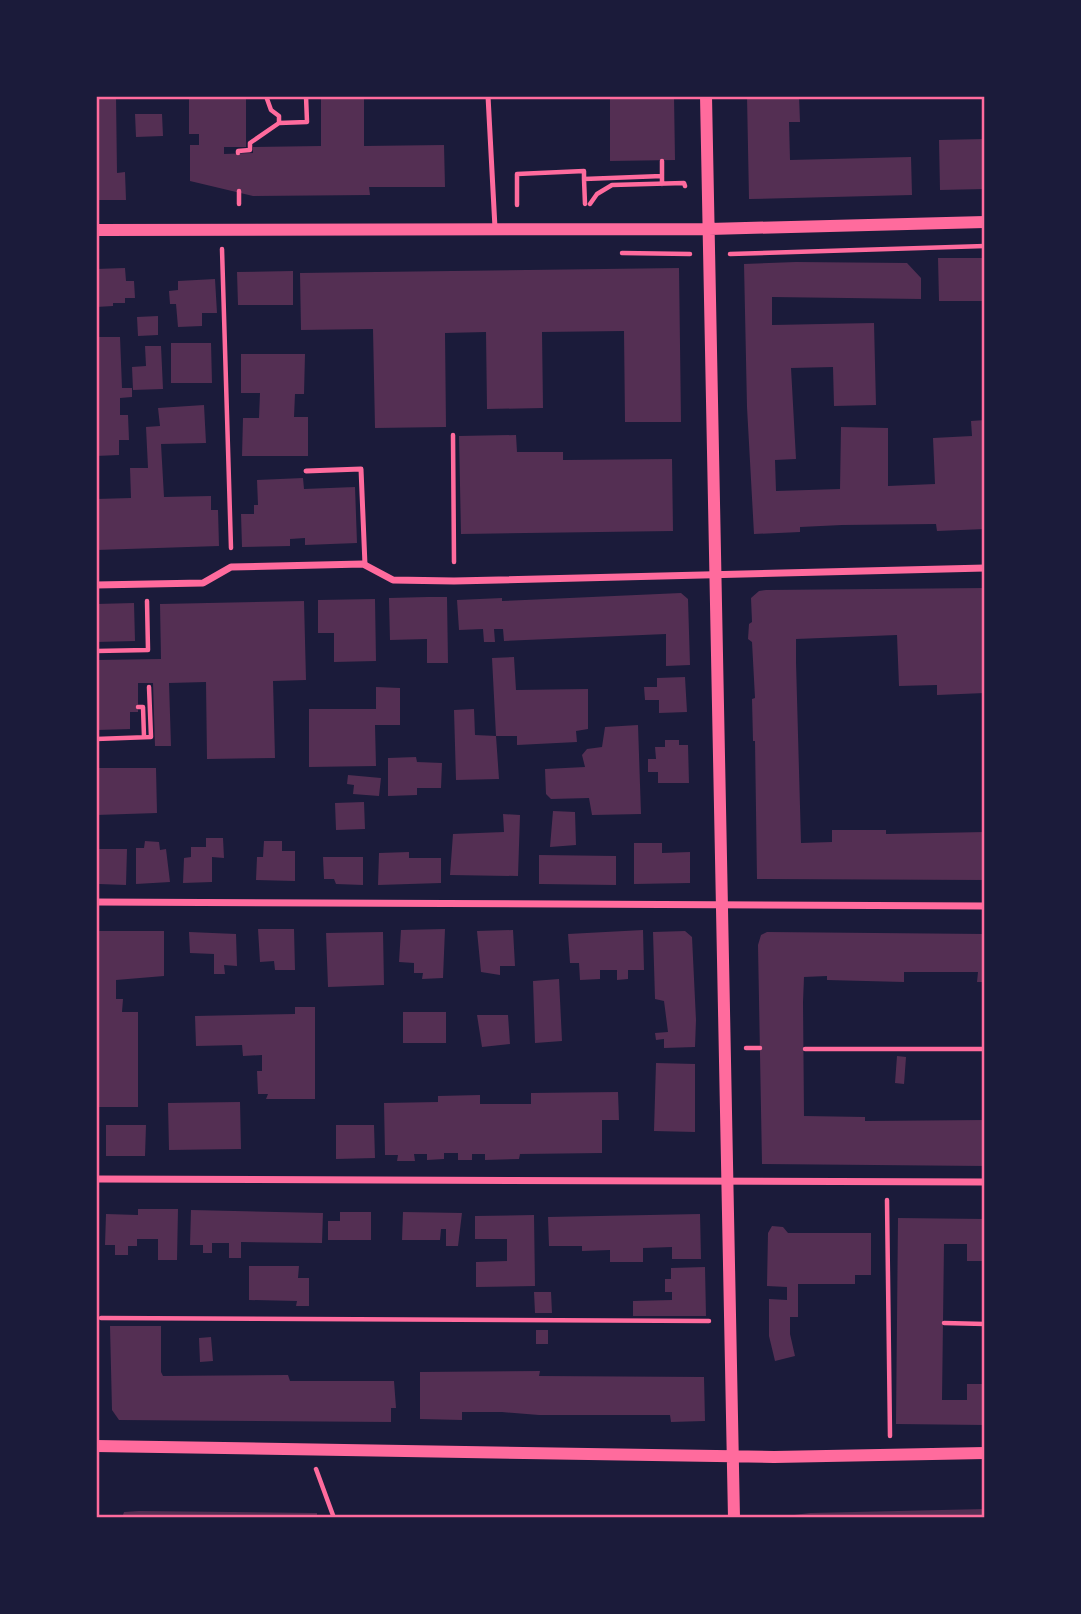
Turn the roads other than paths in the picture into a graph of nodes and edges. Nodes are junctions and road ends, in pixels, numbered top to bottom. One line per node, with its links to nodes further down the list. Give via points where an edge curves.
1 (488, 96): 4 (lane)
2 (706, 96): 5 (street)
3 (985, 222): 5 (street)
4 (495, 228): 5 (street); 6 (street)
5 (709, 229): 10 (street)
6 (96, 230)
7 (306, 471): 8 (lane, via 361,469)
8 (365, 566): 10 (street, via 393,580); 11 (street, via 231,567 203,583)
9 (985, 568): 10 (street)
10 (714, 575): 13 (street)
11 (96, 584)
12 (96, 902): 13 (street)
13 (721, 905): 14 (street); 16 (street)
14 (985, 906)
15 (96, 1179): 16 (street)
16 (728, 1182): 17 (street); 20 (street)
17 (985, 1182)
18 (96, 1446): 20 (street)
19 (985, 1453): 20 (street)
20 (734, 1454): 21 (street)
21 (734, 1518)

